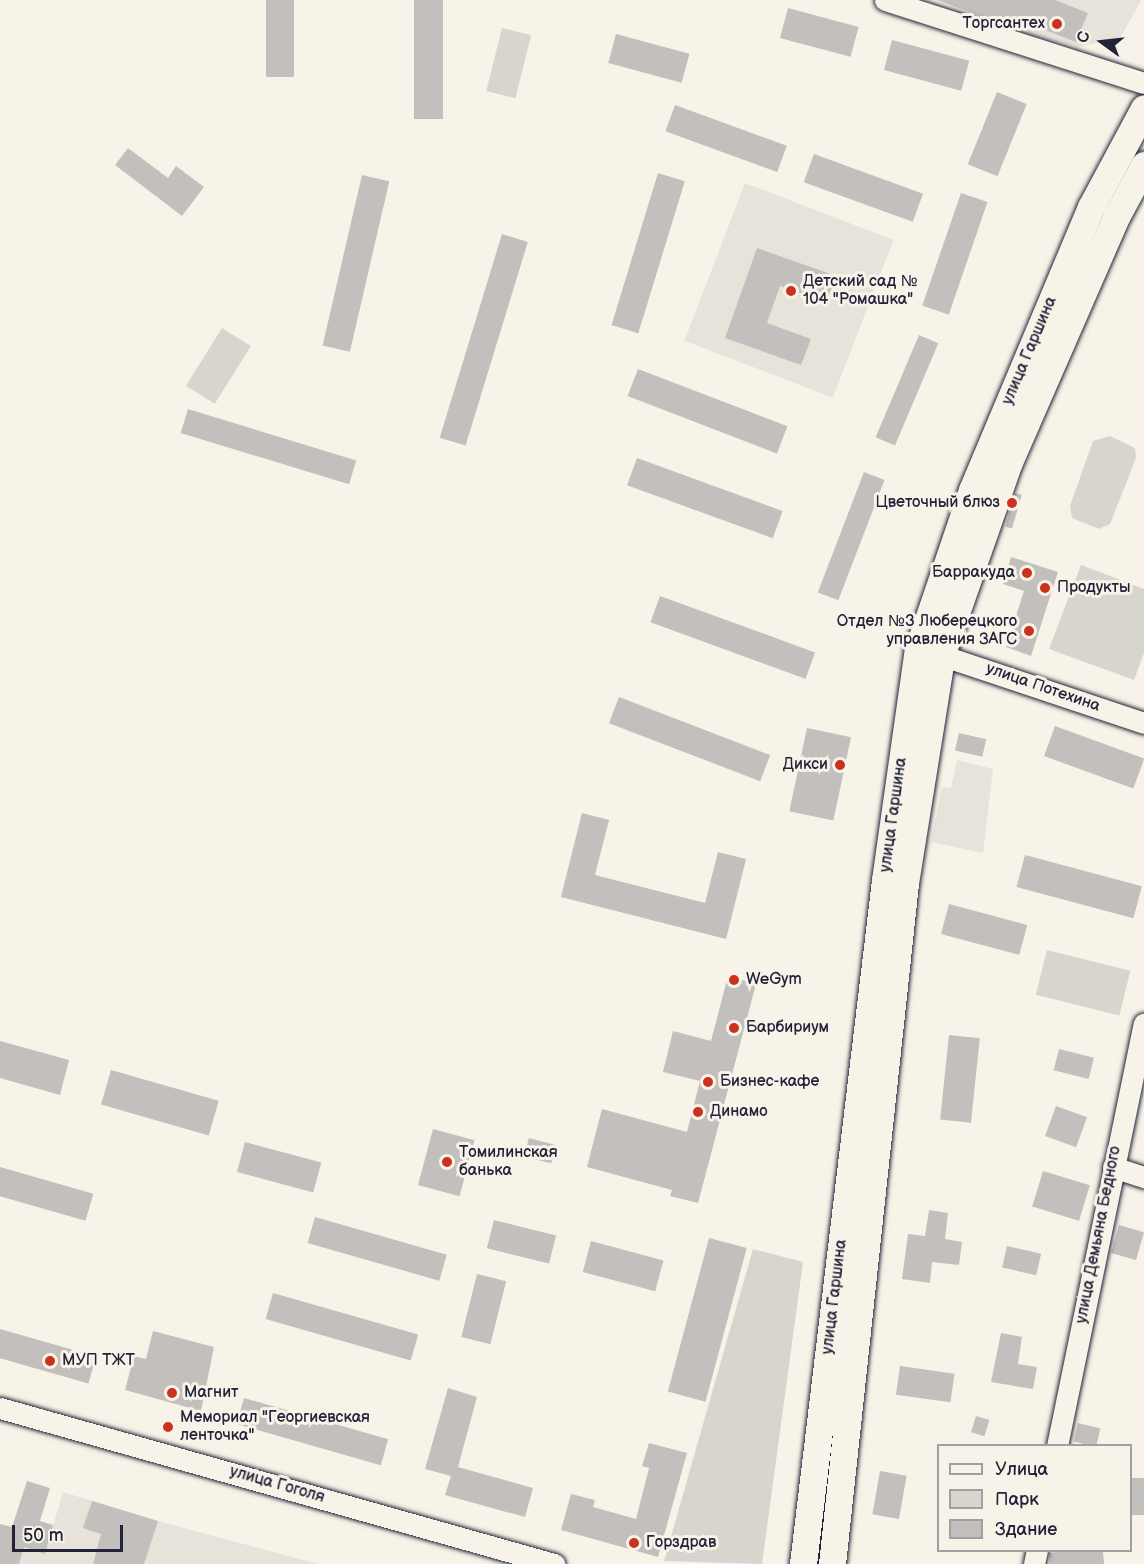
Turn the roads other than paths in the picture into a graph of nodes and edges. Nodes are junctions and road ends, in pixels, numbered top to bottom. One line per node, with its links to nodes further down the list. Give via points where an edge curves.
1 (885, 0): 2 (street)
2 (1144, 82)
3 (1144, 108): 5 (main road, улица Гаршина, via 1091,207 981,469)
4 (1144, 165): 5 (main road, улица Гаршина, via 1117,215)
5 (930, 651): 6 (street, улица Потехина); 13 (main road, улица Гаршина, via 885,880); 14 (main road, улица Гаршина)
6 (1144, 723)
7 (1144, 1024): 8 (street, улица Демьяна Бедного)
8 (1113, 1167): 9 (street); 11 (street, улица Демьяна Бедного)
9 (1144, 1177)
10 (0, 1408): 12 (street, улица Гоголя)
11 (1058, 1444)
12 (554, 1564)
13 (803, 1564)
14 (832, 1564)

